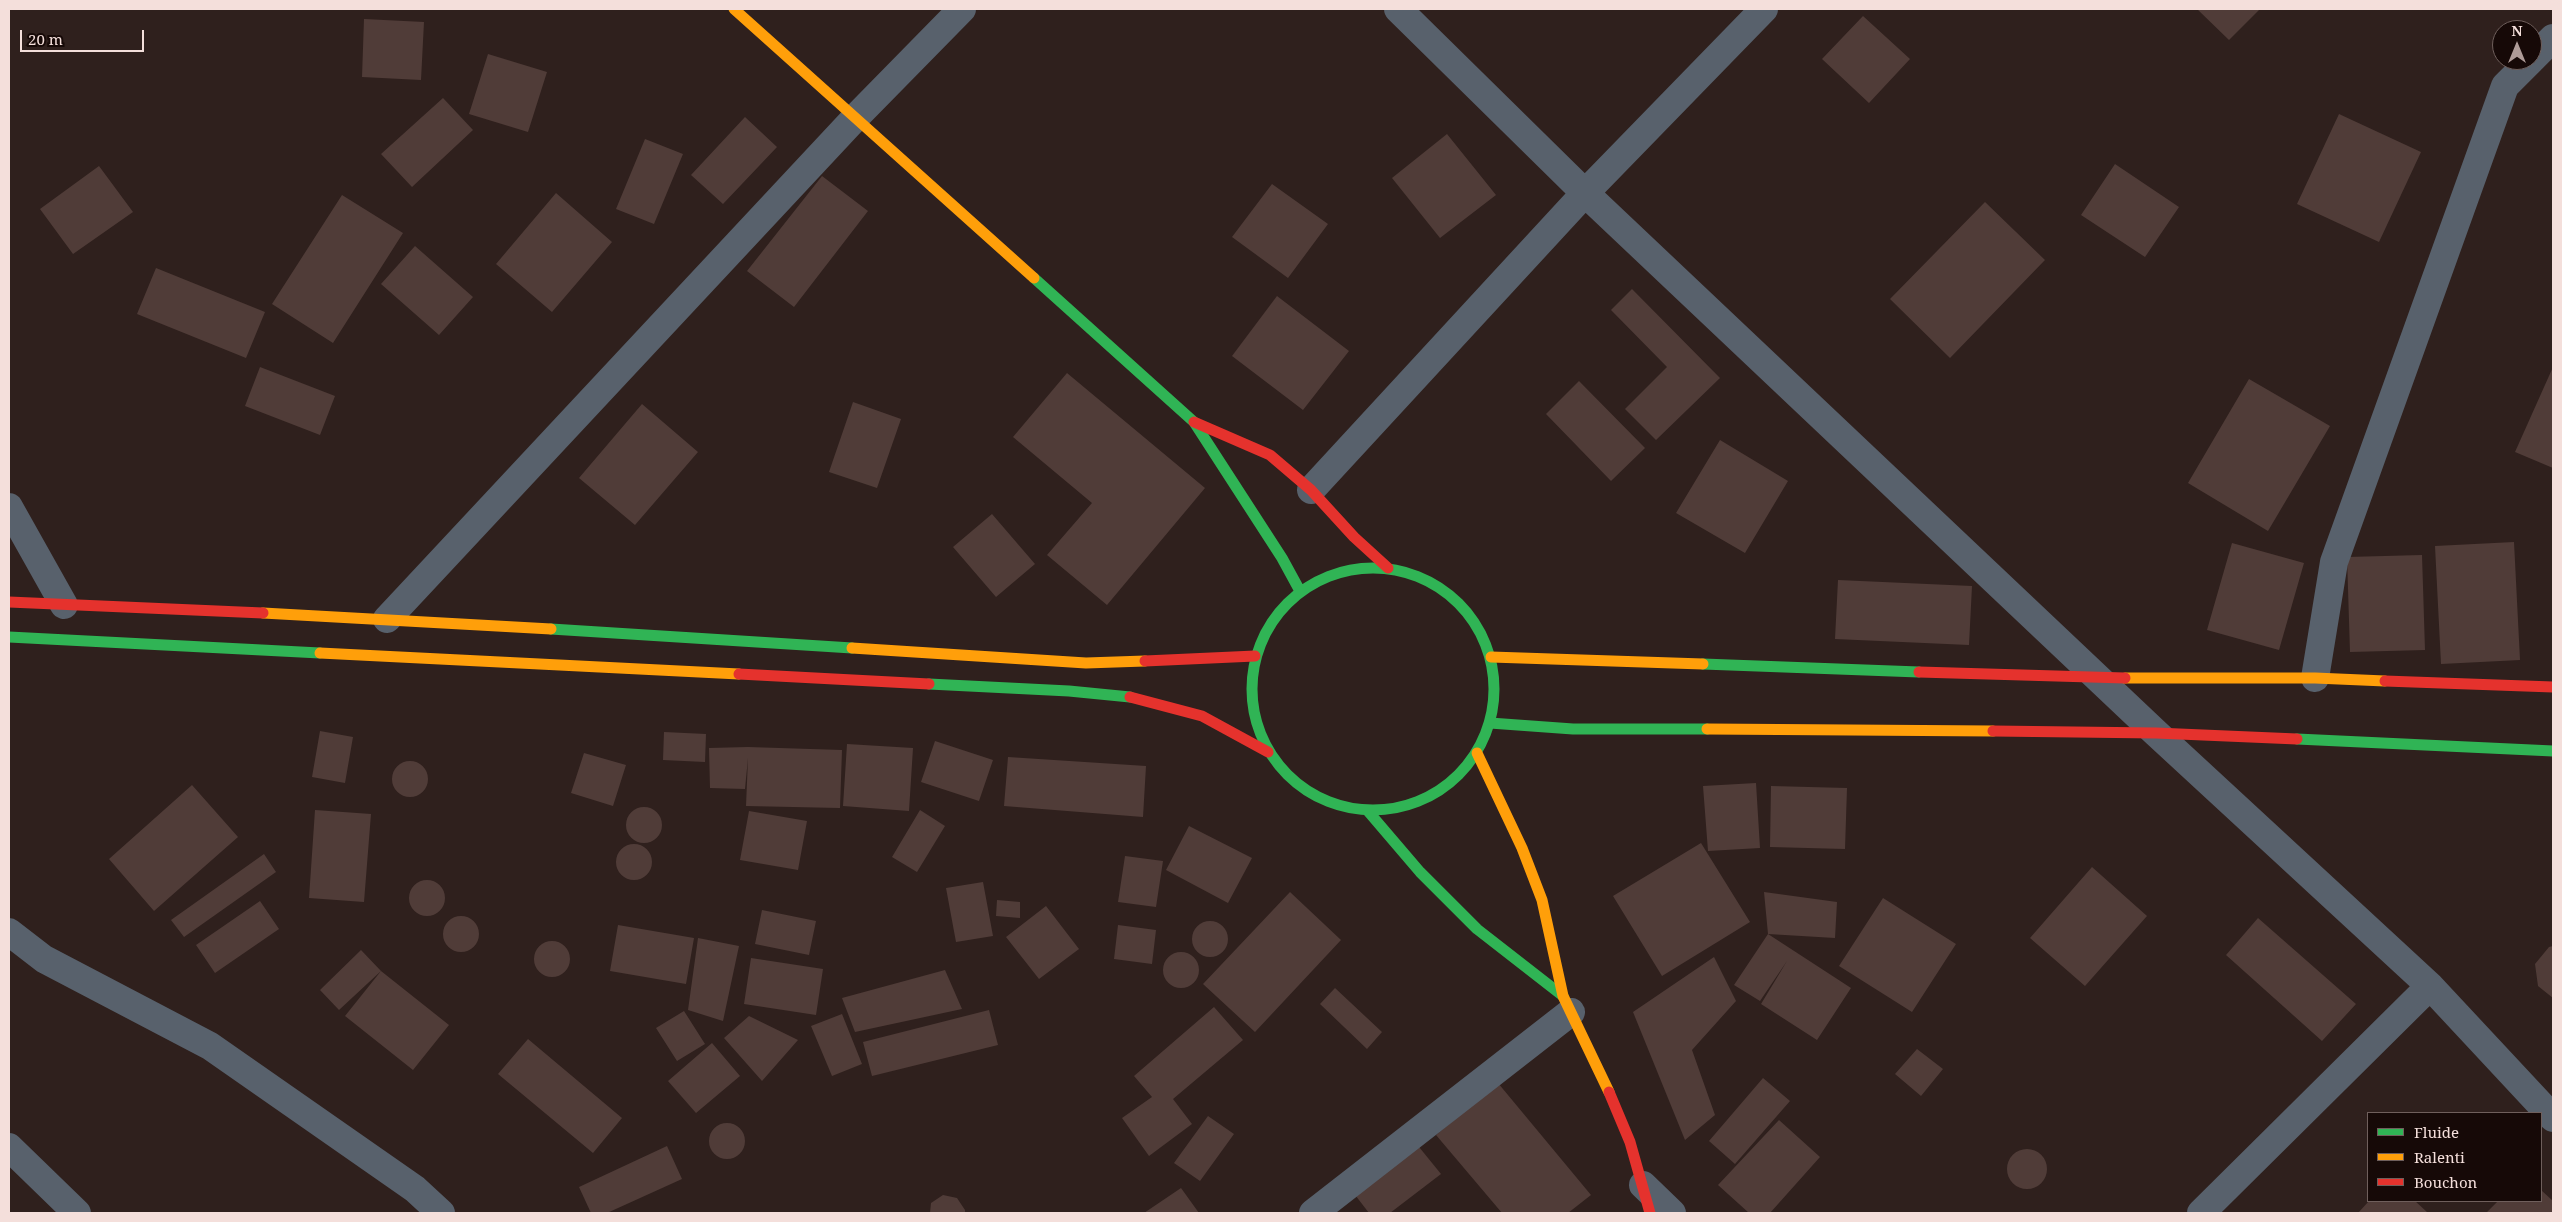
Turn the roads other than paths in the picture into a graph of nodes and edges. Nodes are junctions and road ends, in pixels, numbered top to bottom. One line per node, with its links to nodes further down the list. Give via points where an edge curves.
1 (734, 9): 8 (highway)
2 (962, 9): 8 (street)
3 (1398, 9): 9 (street)
4 (1764, 9): 9 (street)
5 (2553, 38): 6 (street)
6 (2542, 50)
7 (2522, 70): 22 (street, via 2505,86 2338,552)
8 (855, 118): 10 (highway); 17 (street)
9 (1585, 194): 11 (street); 21 (street)
10 (1194, 422): 11 (highway, via 1270,455); 14 (highway)
11 (1311, 490): 13 (highway)
12 (9, 507): 16 (street)
13 (1388, 568): 14 (highway, via 1357,569 1327,576); 20 (highway, via 1434,583 1470,615)
14 (1300, 591): 19 (highway, via 1272,620)
15 (9, 602): 16 (highway)
16 (64, 605): 17 (highway)
17 (387, 620): 19 (highway, via 1086,663)
18 (9, 637): 27 (highway, via 1068,691 1137,698 1202,716)
19 (1255, 656): 27 (highway, via 1250,688 1255,721)
20 (1491, 657): 21 (highway); 24 (highway, via 1495,679)
21 (2100, 678): 22 (highway); 25 (street)
22 (2315, 678): 23 (highway)
23 (2553, 687)
24 (1490, 723): 25 (highway, via 1573,729); 28 (highway)
25 (2156, 733): 26 (highway); 31 (street)
26 (2553, 750)
27 (1268, 752): 29 (highway, via 1294,782 1328,802)
28 (1477, 753): 29 (highway, via 1456,778 1433,795 1407,806); 32 (highway, via 1522,848 1542,900)
29 (1367, 810): 32 (highway, via 1420,872 1477,929)
30 (9, 932): 37 (street, via 44,959 210,1046 415,1189)
31 (2430, 986): 33 (street); 41 (street)
32 (1567, 1004): 35 (highway, via 1605,1082 1630,1142); 38 (street)
33 (2553, 1118)
34 (9, 1147): 36 (street)
35 (1643, 1185): 39 (highway); 40 (street)
36 (77, 1213)
37 (441, 1213)
38 (1313, 1213)
39 (1650, 1213)
40 (1672, 1213)
41 (2201, 1213)

